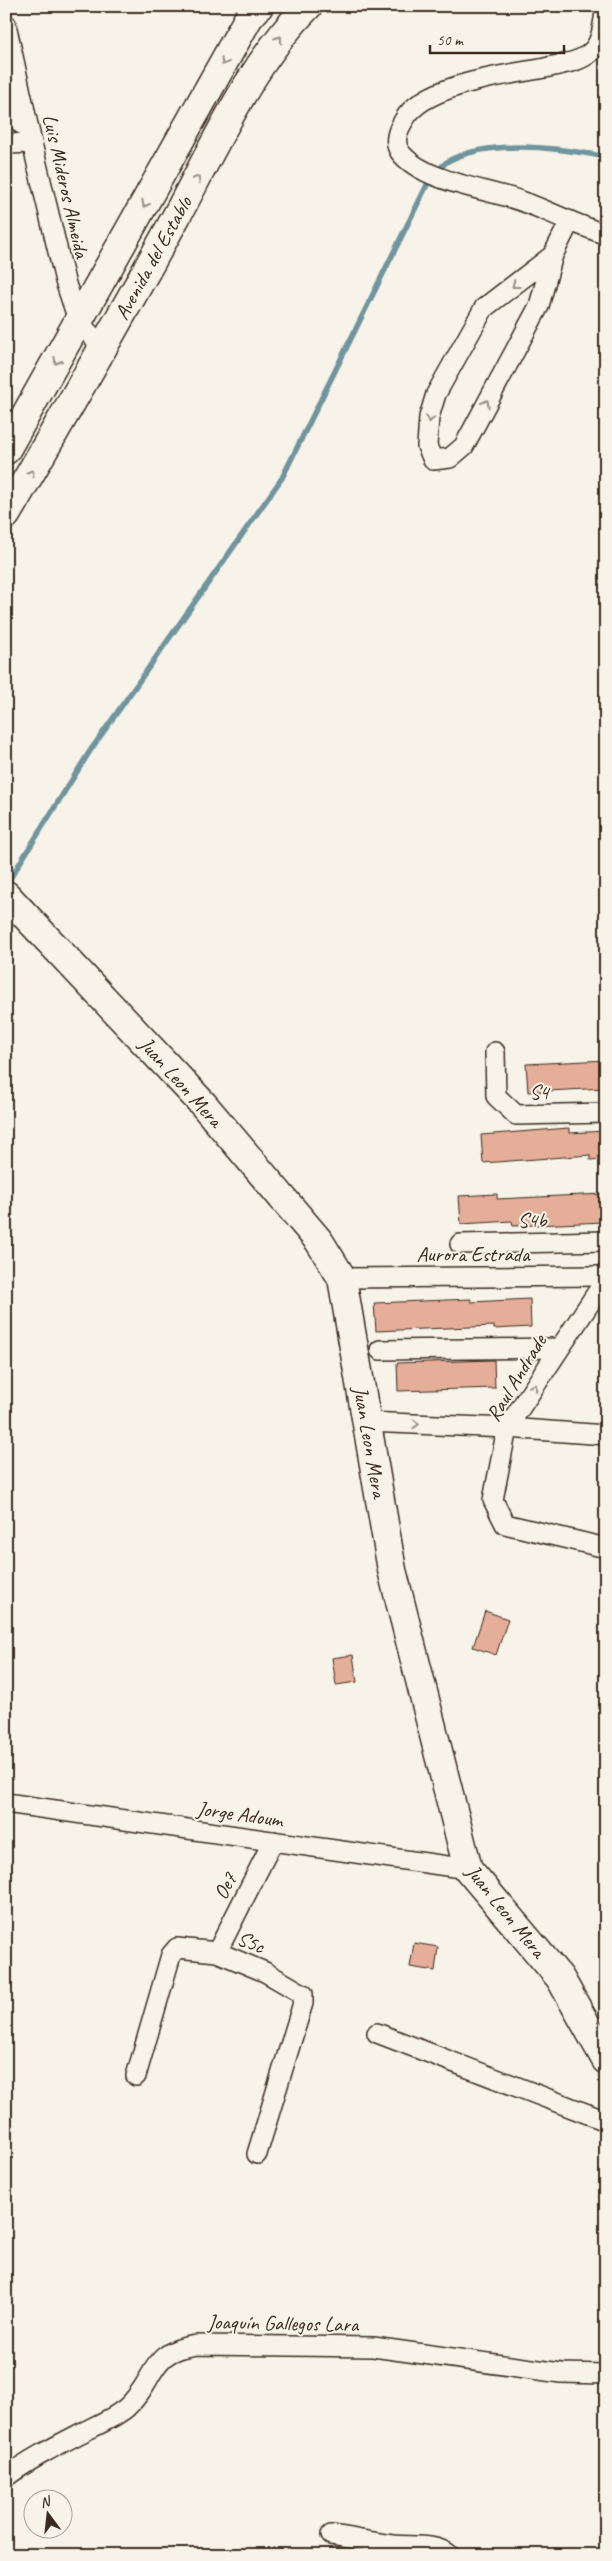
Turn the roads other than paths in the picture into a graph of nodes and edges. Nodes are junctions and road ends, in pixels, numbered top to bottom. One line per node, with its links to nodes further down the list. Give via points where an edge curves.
1 (259, 6): 11 (street, Avenida del Establo, one-way to 11, via 249,17)
2 (308, 6): 12 (street, Avenida del Establo, one-way to 2, via 254,76 288,26)
3 (606, 6): 8 (street, via 600,40 592,52 580,58 435,94 408,112 396,135 399,150 411,163 447,180 517,200)
4 (6, 24): 6 (street, Luis Mideros Almeida)
5 (6, 97): 6 (street)
6 (32, 143): 7 (street); 11 (street, Luis Mideros Almeida, via 65,280)
7 (6, 144)
8 (570, 221): 9 (street); 10 (street)
9 (606, 235)
10 (553, 255): 10 (street, one-way to 10, via 484,308 436,394 429,418 427,446 433,460 450,458 464,446 539,306)
11 (79, 323): 12 (street, Luis Mideros Almeida); 13 (street, Avenida del Establo, one-way to 13)
12 (104, 348): 14 (street, Avenida del Establo, one-way to 12)
13 (6, 450)
14 (6, 515)
15 (6, 895): 20 (street, Juan Leon Mera, via 203,1104 320,1241)
16 (495, 1052): 17 (street, S4, via 496,1096 516,1115)
17 (606, 1113)
18 (606, 1241): 19 (street, S4b)
19 (460, 1244)
20 (342, 1278): 21 (street, Aurora Estrada); 24 (street, Juan Leon Mera)
21 (606, 1278): 22 (street, Raul Andrade)
22 (559, 1348): 23 (street); 25 (street, Raul Andrade, one-way to 22)
23 (380, 1350)
24 (367, 1422): 25 (street, one-way to 25); 30 (street, Juan Leon Mera, via 392,1570)
25 (507, 1428): 26 (street); 27 (street, Raul Andrade, via 493,1500 504,1524)
26 (606, 1435)
27 (606, 1548)
28 (6, 1803): 29 (street, Jorge Adoum)
29 (274, 1841): 30 (street, Jorge Adoum); 31 (street, Oe7)
30 (468, 1869): 33 (street, Juan Leon Mera, via 560,1978)
31 (216, 1952): 34 (street, S5c, via 177,1948 171,1955); 36 (street, S5c, via 265,1972 303,1994)
32 (377, 2033): 35 (street)
33 (606, 2060)
34 (136, 2076)
35 (606, 2121)
36 (257, 2154)
37 (606, 2374): 38 (street, Joaquín Gallegos Lara, via 561,2373 373,2347 180,2347 160,2360 137,2397 124,2410 43,2452)
38 (6, 2477)
39 (331, 2535): 40 (street, via 393,2545 433,2547)
40 (450, 2555)

